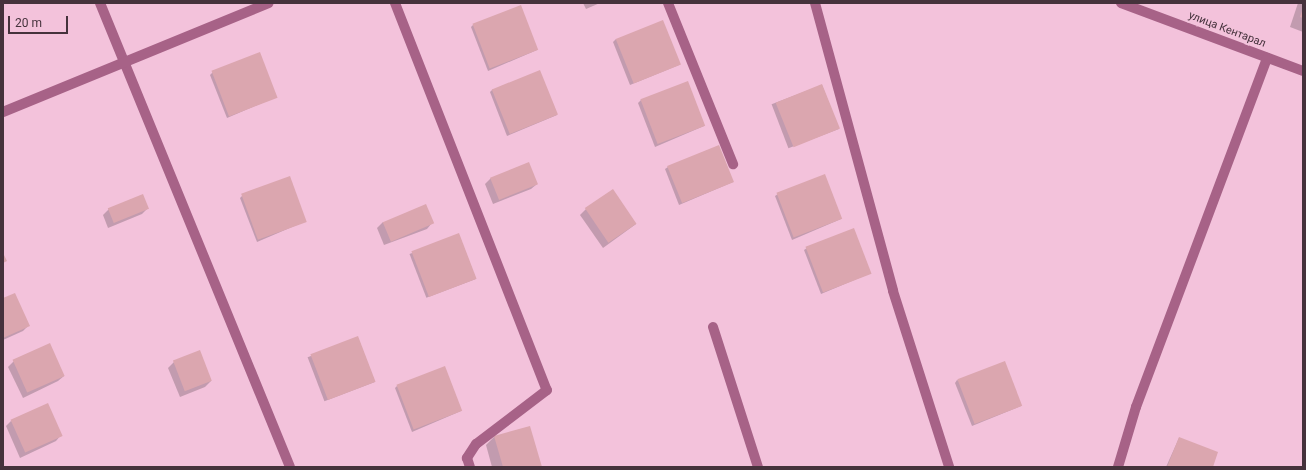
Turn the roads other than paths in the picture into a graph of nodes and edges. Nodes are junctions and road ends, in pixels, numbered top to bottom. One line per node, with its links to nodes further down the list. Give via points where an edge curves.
1 (100, 3): 8 (street)
2 (269, 3): 8 (street)
3 (395, 3): 14 (street, via 547,390 476,444 467,458)
4 (668, 3): 11 (street)
5 (815, 3): 16 (street, via 893,290)
6 (1121, 3): 7 (street, улица Кентарал)
7 (1267, 58): 9 (street, улица Кентарал); 17 (street, via 1136,406)
8 (125, 62): 10 (street); 13 (street)
9 (1303, 71)
10 (3, 112)
11 (733, 164)
12 (713, 327): 15 (street)
13 (290, 467)
14 (470, 467)
15 (758, 467)
16 (949, 467)
17 (1118, 467)

